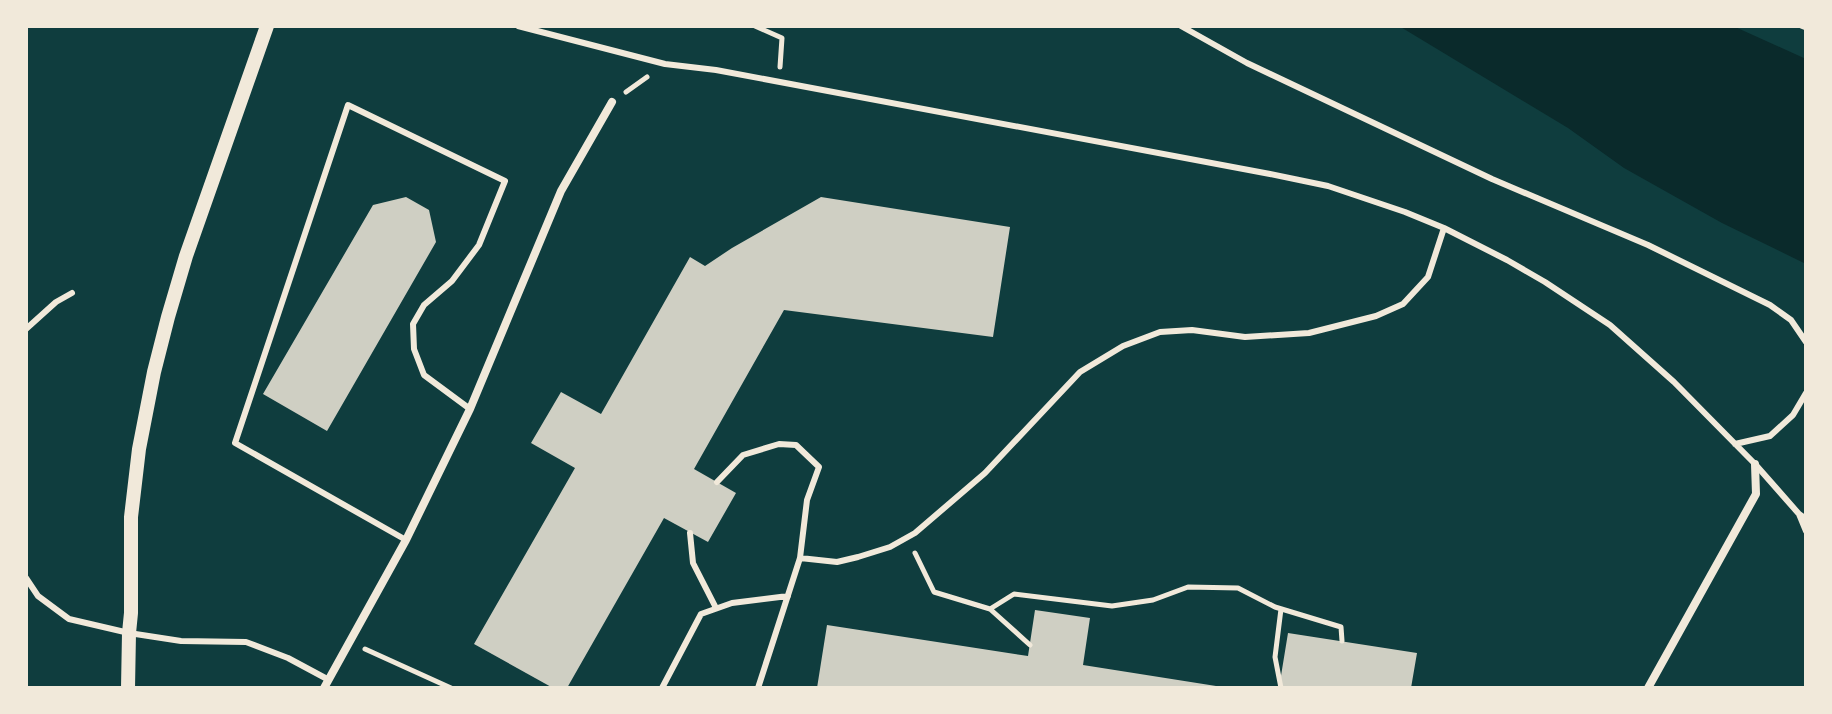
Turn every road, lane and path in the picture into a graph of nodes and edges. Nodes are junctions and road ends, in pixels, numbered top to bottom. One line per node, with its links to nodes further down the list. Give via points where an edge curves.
1 (267, 26): 28 (street, via 186,256 154,372 131,517)
2 (518, 26): 5 (lane)
3 (755, 26): 6 (path, via 782,38)
4 (1181, 26): 11 (lane, via 1348,111 1770,305 1791,320)
5 (665, 64): 6 (lane); 7 (path)
6 (778, 83): 8 (lane, via 1328,186)
7 (612, 102): 13 (street, via 561,191)
8 (1444, 228): 14 (lane, via 1507,260 1610,325); 20 (lane, via 1428,277 1403,304 1376,316 1309,333 1245,337 1160,332 1123,346 1080,372 985,473)
9 (72, 293): 10 (lane)
10 (26, 329)
11 (1806, 342)
12 (1806, 393): 14 (lane, via 1793,415 1770,436)
13 (470, 409): 21 (street); 21 (lane, via 424,375 414,349 413,324 479,245 505,181 348,105 235,443)
14 (1735, 444): 15 (lane)
15 (1755, 464): 17 (lane); 38 (street, via 1756,494)
16 (717, 482): 22 (lane, via 743,455 779,444 796,445 819,467 807,500)
17 (1803, 516): 18 (lane)
18 (1806, 531)
19 (690, 533): 25 (lane, via 693,563)
20 (907, 538): 22 (lane, via 837,562); 26 (path, via 934,592)
21 (406, 540): 30 (street)
22 (800, 558): 24 (lane)
23 (26, 578): 28 (lane, via 38,596 69,619)
24 (788, 596): 25 (lane); 36 (lane)
25 (716, 608): 35 (lane, via 701,614)
26 (990, 609): 27 (path, via 1014,594 1112,606 1153,600 1188,587 1238,588); 31 (path)
27 (1281, 609): 29 (path, via 1341,627); 37 (path, via 1275,657)
28 (129, 633): 32 (lane, via 246,642 288,658); 33 (street)
29 (1342, 641)
30 (350, 642): 32 (street); 34 (path)
31 (1030, 645)
32 (326, 684)
33 (128, 688)
34 (451, 688)
35 (662, 688)
36 (758, 688)
37 (1281, 688)
38 (1648, 688)

